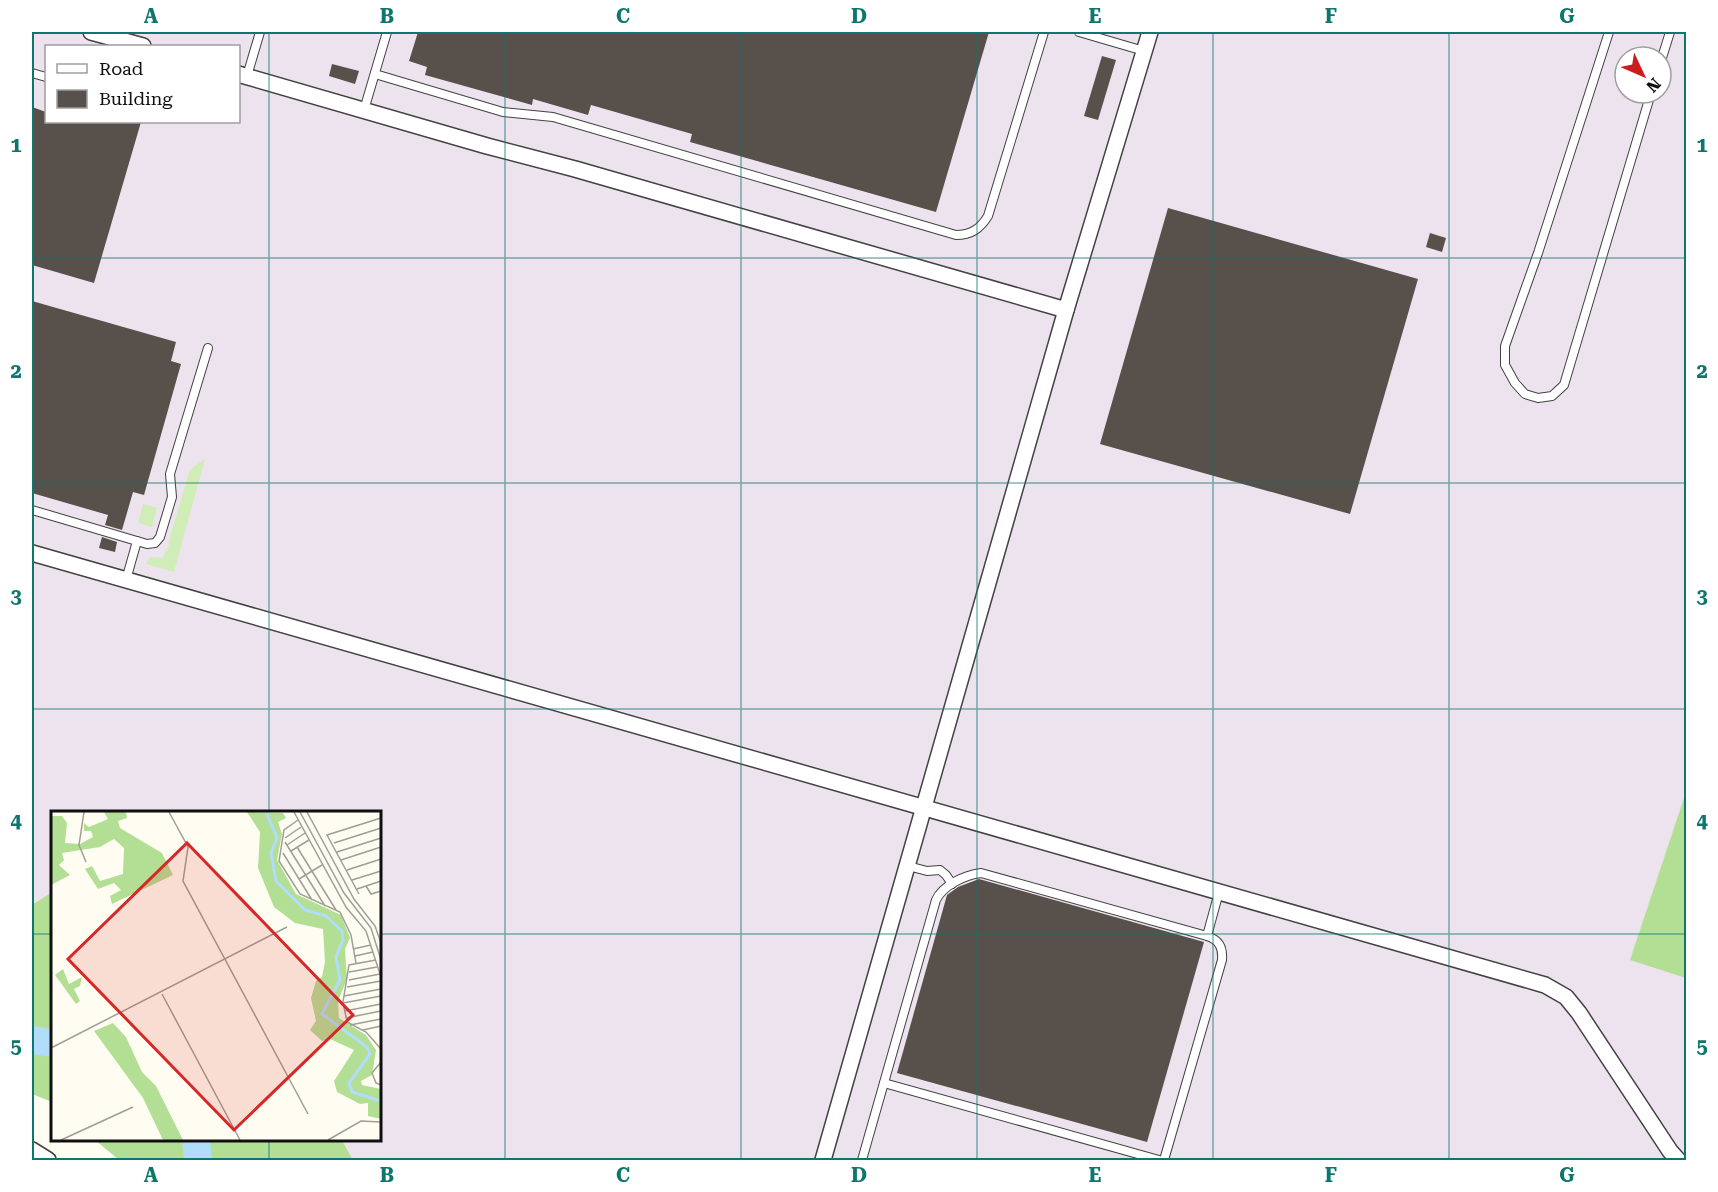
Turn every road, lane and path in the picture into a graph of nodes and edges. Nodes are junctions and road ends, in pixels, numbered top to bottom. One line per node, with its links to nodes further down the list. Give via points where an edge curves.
1 (91, 32): 9 (street)
2 (260, 32): 12 (lane)
3 (387, 32): 11 (lane)
4 (1044, 32): 11 (lane, via 988,216 983,225 965,235 553,117 503,111)
5 (1078, 32): 8 (lane)
6 (1150, 32): 10 (street)
7 (1610, 32): 13 (lane, via 1505,346 1505,364 1525,394 1538,398 1552,396 1564,385)
8 (1106, 35): 10 (lane)
9 (139, 45)
10 (1144, 51): 15 (street)
11 (375, 74): 14 (lane)
12 (243, 75): 14 (street)
13 (1647, 105)
14 (364, 110): 15 (street)
15 (1066, 310): 21 (street)
16 (207, 348): 18 (lane, via 170,474 172,497 160,537 151,544)
17 (32, 510): 18 (lane)
18 (137, 542): 20 (lane)
19 (32, 553): 20 (street)
20 (126, 580): 21 (street)
21 (924, 808): 22 (street); 24 (street)
22 (908, 866): 23 (lane, via 940,870); 29 (street)
23 (952, 884): 25 (lane, via 975,874 988,874); 26 (lane, via 936,900)
24 (1219, 892): 25 (lane); 33 (street, via 1552,988 1580,1013)
25 (1207, 936): 32 (lane, via 1220,945 1222,960)
26 (884, 1083): 30 (lane); 31 (lane)
27 (32, 1150): 28 (street)
28 (48, 1161)
29 (823, 1161)
30 (862, 1161)
31 (1159, 1161)
32 (1164, 1161)
33 (1678, 1161)

